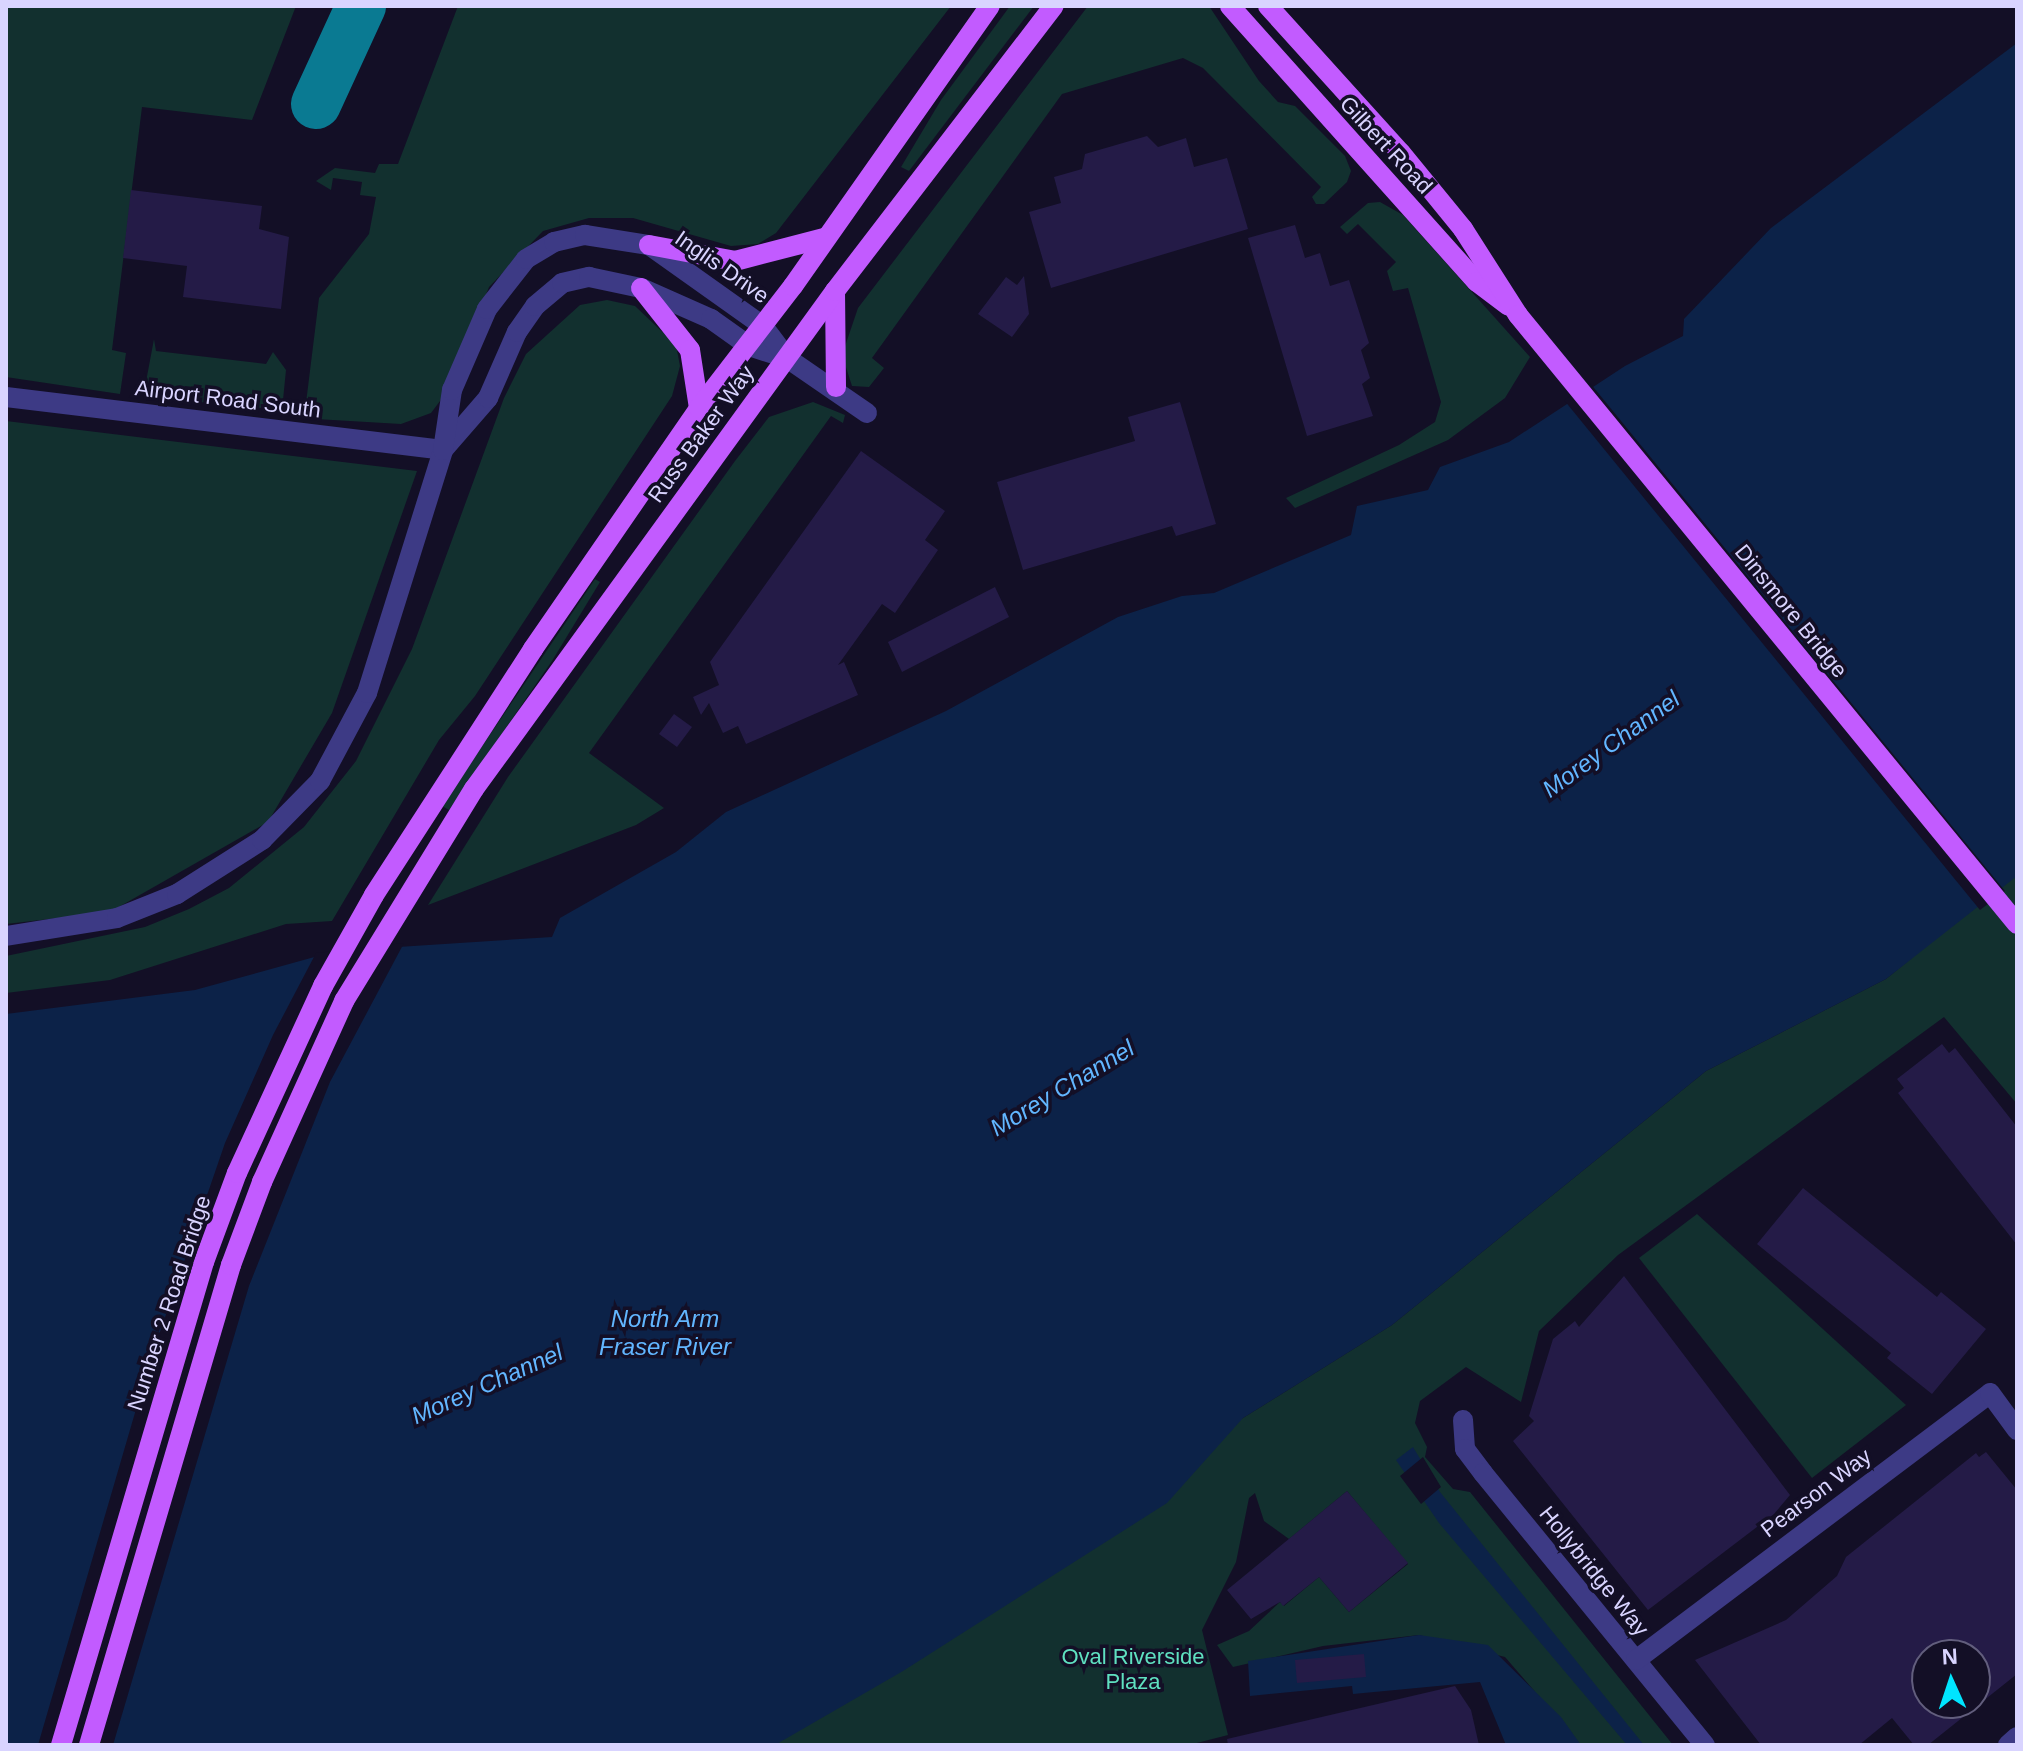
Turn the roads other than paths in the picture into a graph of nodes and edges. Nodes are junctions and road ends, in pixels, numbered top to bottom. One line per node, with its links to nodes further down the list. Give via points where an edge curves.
1 (990, 6): 5 (main road, Russ Baker Way)
2 (1054, 6): 8 (main road, Russ Baker Way)
3 (1230, 6): 9 (main road, Gilbert Road, via 1477,282)
4 (1272, 9): 9 (main road, Gilbert Road, via 1410,163 1495,273)
5 (824, 238): 6 (main road, via 735,261); 10 (main road, Russ Baker Way)
6 (649, 245): 10 (street, Inglis Drive); 18 (street, Inglis Drive, via 585,235 554,242 526,259 499,289 476,330 452,390)
7 (641, 288): 12 (street, Inglis Drive, via 711,319); 16 (main road, via 690,350); 18 (street, Inglis Drive, via 589,277 549,291 517,332 488,398)
8 (835, 291): 13 (main road, Russ Baker Way); 14 (main road)
9 (1514, 310): 11 (main road, Gilbert Road)
10 (763, 326): 12 (main road, Russ Baker Way); 13 (street, Inglis Drive)
11 (1527, 327): 20 (main road, Dinsmore Bridge)
12 (749, 346): 13 (street, Inglis Drive); 16 (main road, Russ Baker Way)
13 (787, 358): 14 (street); 27 (main road, Russ Baker Way, via 474,789 344,1001 262,1182 206,1347)
14 (836, 387): 17 (street)
15 (6, 397): 18 (street, Airport Road South)
16 (699, 408): 19 (main road, Russ Baker Way, via 510,684)
17 (867, 413)
18 (443, 450): 21 (street, Inglis Drive, via 367,693 320,781 262,840 177,894 117,918)
19 (374, 895): 26 (main road, Number 2 Road Bridge, via 275,1086 209,1247)
20 (2017, 924)
21 (6, 936)
22 (1463, 1420): 24 (street, Hollybridge Way, via 1465,1449)
23 (2017, 1430): 24 (street, Pearson Way, via 1990,1393)
24 (1636, 1660): 28 (street, Hollybridge Way)
25 (2017, 1737): 29 (street)
26 (61, 1745)
27 (89, 1745)
28 (1705, 1745)
29 (2008, 1745)

